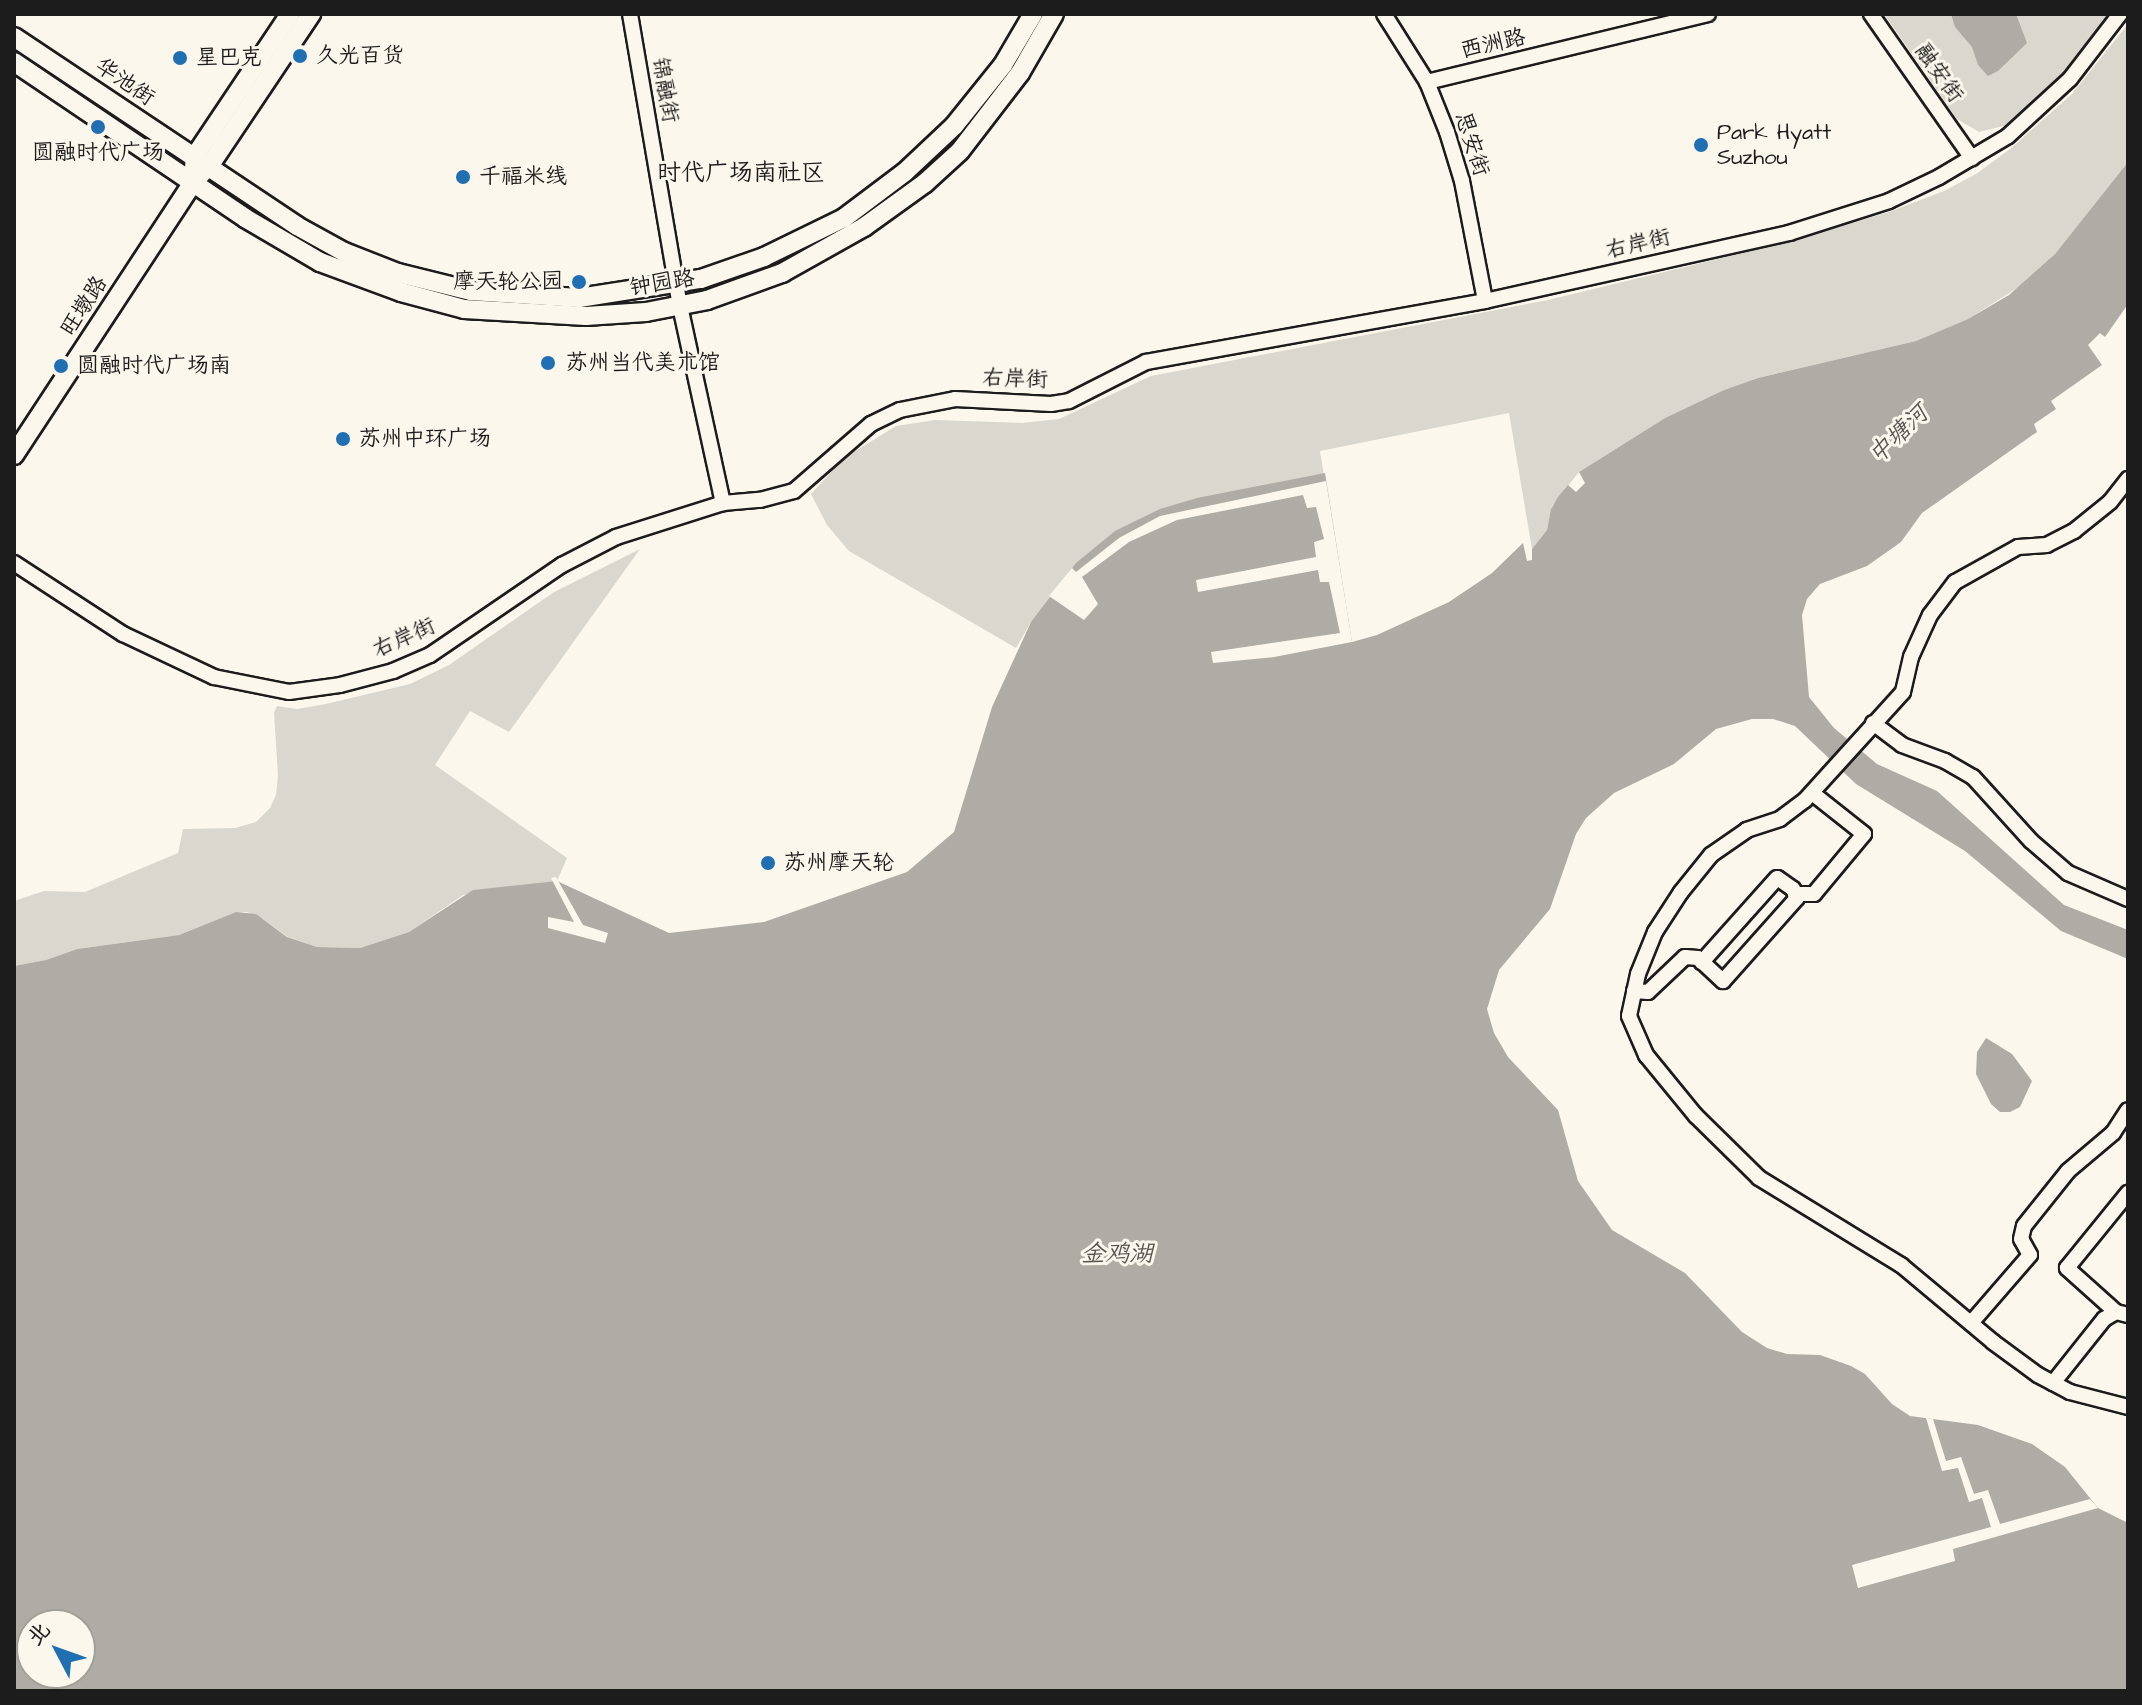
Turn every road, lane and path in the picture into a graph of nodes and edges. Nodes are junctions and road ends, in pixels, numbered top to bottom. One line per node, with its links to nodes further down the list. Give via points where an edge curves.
1 (290, 14): 14 (main road, 旺墩路)
2 (311, 14): 14 (main road, 旺墩路)
3 (630, 14): 16 (street, 锦融街)
4 (1033, 14): 16 (main road, 钟园路, via 1003,65 954,126 863,205 764,257)
5 (1054, 14): 18 (main road, 钟园路, via 1004,95 960,151 925,183 809,259)
6 (1384, 14): 12 (street, 思安街)
7 (1708, 14): 12 (street, 西洲路)
8 (1871, 14): 13 (street, 融安街)
9 (2120, 14): 13 (street, 右岸街, via 2052,97 2008,136)
10 (14, 37): 14 (main road, 华池街)
11 (14, 62): 15 (main road, 华池街)
12 (1427, 82): 17 (street, 思安街, via 1462,181)
13 (1972, 158): 17 (street, 右岸街, via 1889,201 1833,221)
14 (202, 161): 15 (main road, 旺墩路); 16 (main road, 钟园路, via 326,243 446,286 554,299)
15 (193, 182): 18 (main road, 钟园路, via 320,262 439,303 523,315 586,316); 19 (main road, 旺墩路)
16 (676, 285): 18 (street, 锦融街)
17 (1485, 301): 21 (street, 右岸街, via 1146,362 1069,401 955,399 900,410 871,424 794,491)
18 (680, 306): 21 (street, 锦融街)
19 (14, 455)
20 (2128, 479): 23 (street, via 2110,502 2074,531 2047,545 2018,547 1955,582 1930,615 1911,657 1903,692)
21 (723, 503): 22 (street, 右岸街, via 616,537 562,565 464,634 417,660 340,685 289,692 255,688 186,667 123,634)
22 (14, 563)
23 (1873, 723): 24 (street); 26 (street, via 1902,745 1973,777 2068,873)
24 (1812, 793): 25 (street, via 1864,834 1814,894); 28 (street, via 1780,819 1747,830 1711,855 1655,932)
25 (1795, 894): 27 (street, via 1777,878); 27 (street, via 1797,898 1723,981)
26 (2128, 899)
27 (1702, 962): 28 (street, via 1685,957 1648,992)
28 (1634, 991): 32 (street, via 1629,1016 1646,1055 1732,1155 1785,1196 1808,1205 1901,1265)
29 (2128, 1110): 32 (street, via 2113,1133 2068,1171 2031,1215 2021,1239 2030,1255)
30 (2128, 1193): 31 (street, via 2067,1268)
31 (2122, 1314): 33 (street, via 2104,1319)
32 (1971, 1323): 33 (street)
33 (2053, 1383): 34 (street)
34 (2128, 1407)

